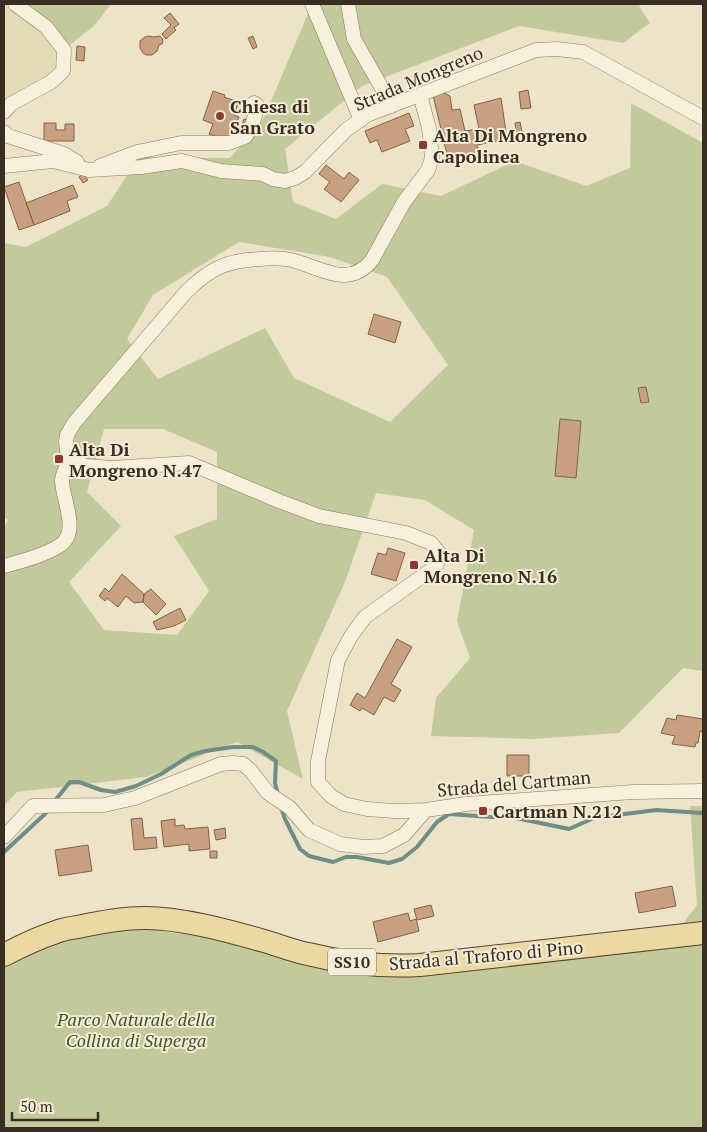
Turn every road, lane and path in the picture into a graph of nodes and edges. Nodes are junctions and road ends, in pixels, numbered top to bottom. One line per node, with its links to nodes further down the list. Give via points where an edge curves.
1 (15, 4): 7 (street, via 46,27 64,50 63,71 11,104)
2 (312, 4): 9 (street)
3 (348, 4): 6 (street, via 354,39)
4 (420, 95): 6 (street, Strada Mongreno); 8 (street, Strada Mongreno, via 536,50 557,49 583,52); 13 (street, via 429,128 432,158 428,170 404,202 366,268 349,275 336,275 290,260 245,259 227,263 199,279 74,423 66,442)
5 (254, 103): 12 (street, via 258,107 245,137 229,143 181,143)
6 (392, 106): 9 (street, Strada Mongreno)
7 (4, 112)
8 (703, 118)
9 (361, 120): 12 (street, Strada Mongreno, via 346,130 305,172 285,181 263,174 221,171 182,161 141,167)
10 (4, 132): 12 (street)
11 (4, 166): 12 (street, Strada Mongreno, via 53,161)
12 (92, 166)
13 (71, 458): 14 (street, via 62,478 70,531 66,539 32,558); 16 (street, via 87,466 112,468 189,463 319,516 406,532 431,543 441,556 435,567 365,617 338,660 318,761 318,782 344,804 394,811)
14 (4, 566)
15 (703, 791): 16 (street, Strada del Cartman, via 633,792 466,804)
16 (426, 810): 17 (street, Strada del Cartman, via 404,835 383,846 340,844 309,830 290,808 268,793 251,771 243,764 233,763 221,764 135,798 104,805 33,806)
17 (4, 837)
18 (703, 933): 19 (main road, Strada al Traforo di Pino / SS10, via 399,966 336,960 210,927 146,918 114,920 57,931)
19 (7, 953)

